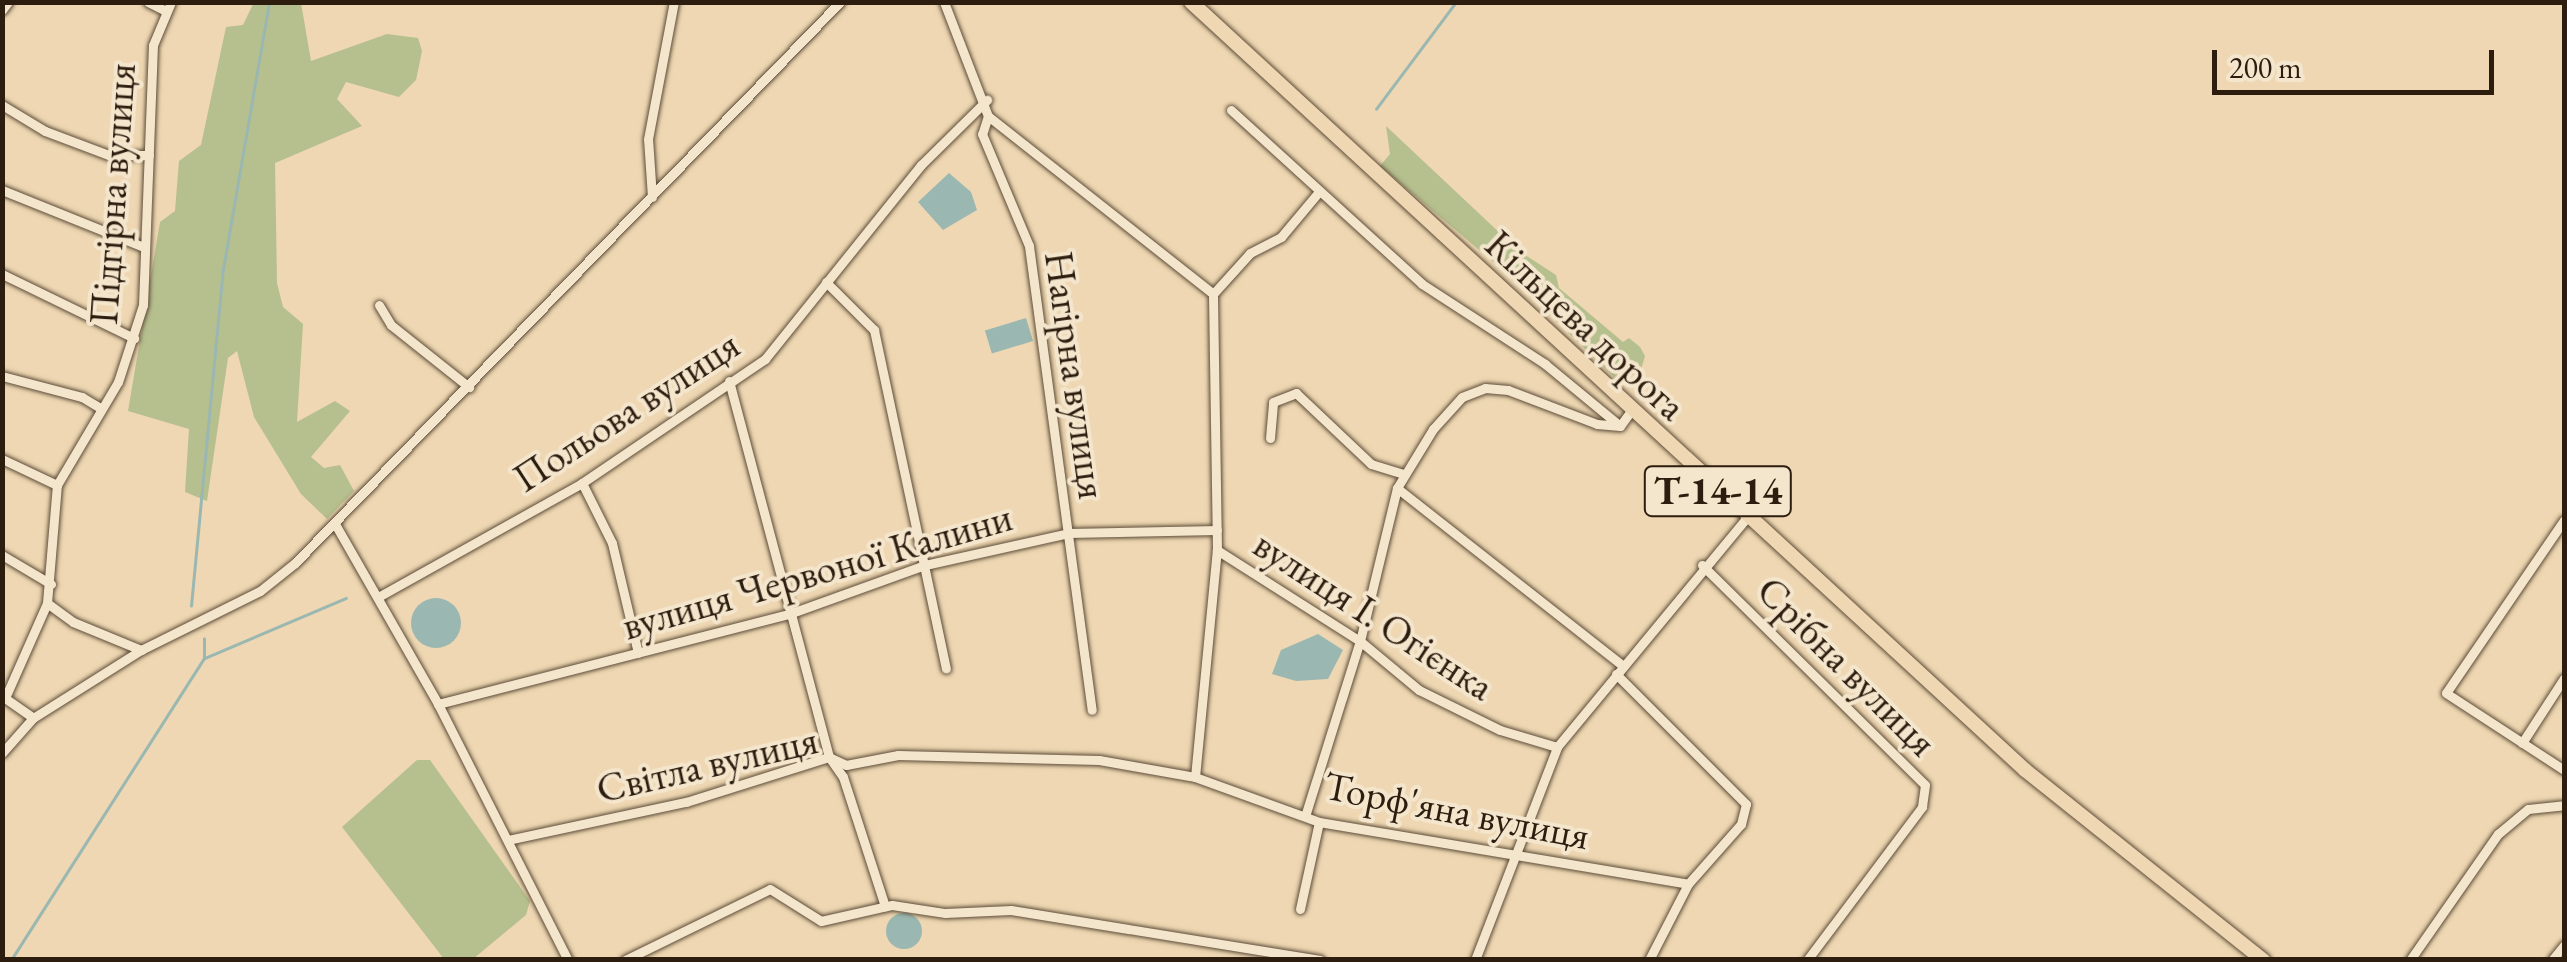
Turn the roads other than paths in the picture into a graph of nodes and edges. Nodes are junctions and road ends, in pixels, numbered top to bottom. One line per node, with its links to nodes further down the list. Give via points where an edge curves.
1 (8, 2): 8 (street)
2 (148, 2): 7 (street, Підгірна вулиця)
3 (674, 2): 16 (street, via 648,139)
4 (840, 2): 16 (street)
5 (944, 2): 9 (street)
6 (1191, 2): 27 (highway, Кільцева дорога / Т-14-14)
7 (168, 6): 13 (street, Підгірна вулиця, via 153,45)
8 (2, 10)
9 (987, 100): 12 (street, Нагірна вулиця); 19 (street, Польова вулиця, via 928,157)
10 (2, 105): 13 (street, via 45,131 109,155)
11 (1230, 110): 15 (street)
12 (988, 116): 20 (street); 39 (street, Нагірна вулиця, via 982,134 1029,246)
13 (148, 155): 17 (street, Підгірна вулиця)
14 (2, 190): 17 (street)
15 (1317, 194): 20 (street, via 1281,237 1250,253); 28 (street, via 1422,284 1545,364)
16 (652, 197): 25 (street)
17 (144, 247): 22 (street, Підгірна вулиця, via 143,305)
18 (2, 274): 22 (street)
19 (826, 282): 24 (street, Польова вулиця, via 765,359); 42 (street, via 874,330)
20 (1214, 294): 38 (street)
21 (379, 305): 25 (street, via 390,325)
22 (134, 338): 26 (street, Підгірна вулиця)
23 (2, 376): 26 (street)
24 (729, 381): 32 (street, Польова вулиця); 47 (street)
25 (469, 386): 37 (street)
26 (100, 408): 33 (street, Підгірна вулиця)
27 (1631, 411): 28 (street); 35 (highway, Кільцева дорога / Т-14-14)
28 (1620, 426): 31 (street, via 1486,388 1462,397)
29 (1270, 438): 31 (street, via 1273,402 1296,393 1371,464)
30 (2, 460): 33 (street)
31 (1404, 474): 34 (street)
32 (582, 483): 45 (street, Польова вулиця); 50 (street, via 612,543)
33 (57, 485): 44 (street, Підгірна вулиця)
34 (1398, 488): 48 (street); 52 (street)
35 (1747, 517): 43 (street); 81 (highway, Кільцева дорога / Т-14-14, via 2024,770)
36 (2564, 520): 58 (street, via 2446,694)
37 (335, 524): 45 (street); 49 (street, via 260,591)
38 (1217, 530): 39 (street, вулиця Червоної Калини); 40 (street)
39 (1068, 533): 42 (street, вулиця Червоної Калини); 56 (street, Нагірна вулиця)
40 (1217, 550): 48 (street, вулиця І. Огієнка); 64 (street)
41 (2, 555): 44 (street)
42 (925, 565): 47 (street, вулиця Червоної Калини); 51 (street)
43 (1702, 565): 52 (street); 80 (street, Срібна вулиця, via 1924,785 1922,807)
44 (51, 584): 46 (street, Підгірна вулиця)
45 (380, 596): 55 (street)
46 (47, 603): 49 (street, via 73,622); 54 (street, Підгірна вулиця)
47 (789, 614): 50 (street, вулиця Червоної Калини); 61 (street)
48 (1360, 642): 59 (street, вулиця І. Огієнка, via 1419,690 1500,730); 67 (street)
49 (141, 650): 57 (street)
50 (638, 653): 55 (street, вулиця Червоної Калини)
51 (946, 668)
52 (1619, 670): 59 (street); 71 (street, via 1746,804 1741,824)
53 (2564, 678): 58 (street)
54 (4, 697): 57 (street)
55 (438, 704): 69 (street)
56 (1092, 710)
57 (33, 718): 60 (street)
58 (2522, 744): 63 (street)
59 (1556, 747): 70 (street)
60 (2, 753)
61 (829, 757): 62 (street, Світла вулиця, via 846,766 898,755); 69 (street, Світла вулиця, via 686,802); 72 (street, via 843,777)
62 (1099, 760): 64 (street, Торф'яна вулиця)
63 (2564, 770)
64 (1196, 777): 67 (street, Торф'яна вулиця)
65 (2564, 795): 66 (street)
66 (2561, 806): 82 (street, via 2528,810 2498,834)
67 (1306, 813): 68 (street, Торф'яна вулиця)
68 (1319, 822): 70 (street, Торф'яна вулиця); 73 (street)
69 (508, 840): 75 (street)
70 (1514, 852): 71 (street, Торф'яна вулиця); 78 (street)
71 (1688, 884): 79 (street)
72 (885, 906): 76 (street, via 821,921 770,889); 77 (street, via 1011,910)
73 (1300, 909)
74 (2564, 944): 83 (street)
75 (568, 960)
76 (624, 960)
77 (1320, 960)
78 (1474, 960)
79 (1649, 960)
80 (1807, 960)
81 (2263, 960)
82 (2410, 960)
83 (2552, 960)

